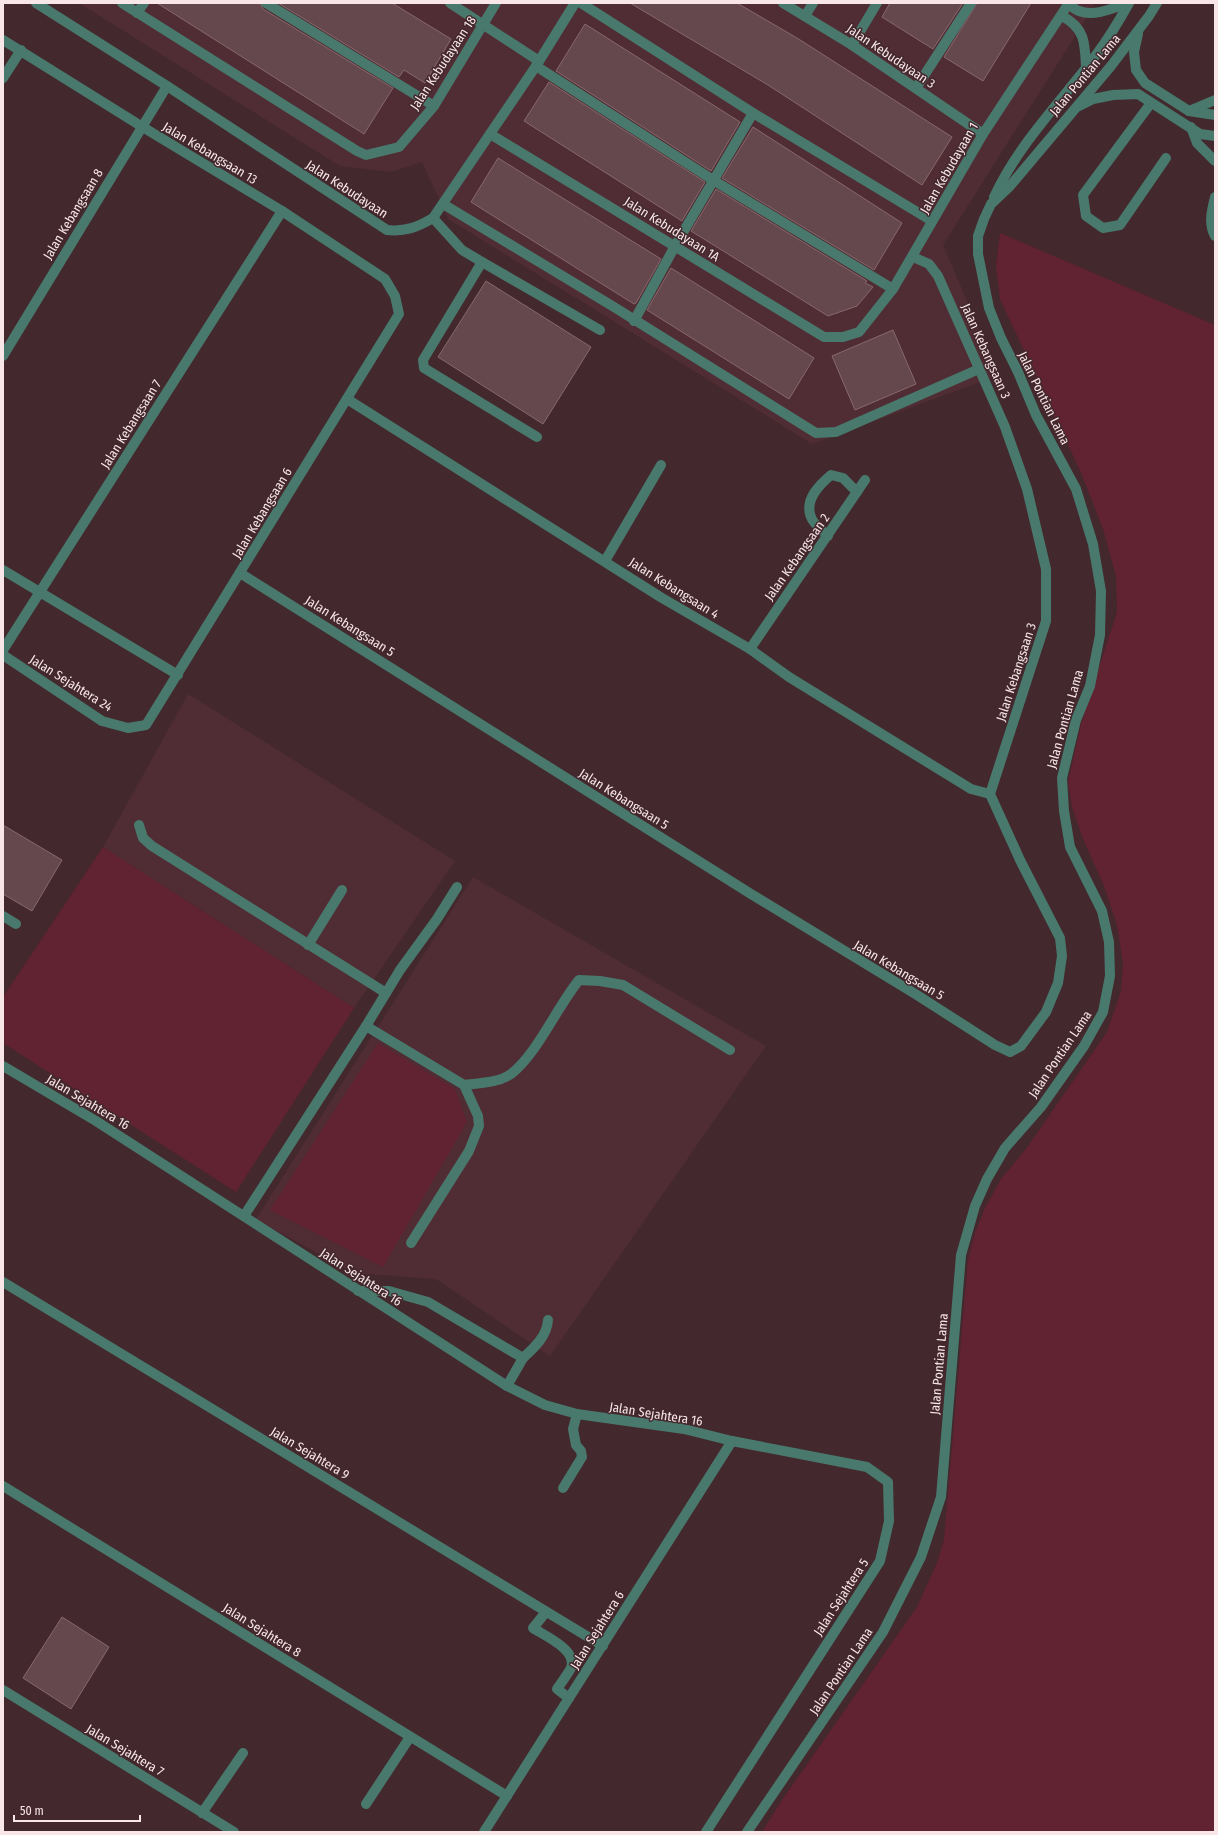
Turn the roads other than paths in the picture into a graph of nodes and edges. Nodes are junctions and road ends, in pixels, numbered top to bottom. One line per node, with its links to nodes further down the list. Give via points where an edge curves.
1 (36, 3): 29 (street, Jalan Kebudayaan)
2 (122, 3): 17 (street)
3 (144, 3): 17 (street)
4 (266, 3): 33 (street)
5 (450, 3): 22 (street)
6 (496, 3): 22 (street, Jalan Kebudayaan 18)
7 (575, 3): 26 (street, Jalan Kebudayaan)
8 (581, 3): 36 (street)
9 (783, 3): 18 (street, Jalan Kebudayaan 3)
10 (813, 3): 18 (street)
11 (877, 3): 24 (street)
12 (971, 3): 30 (street)
13 (1129, 3): 16 (street, via 1102,12); 27 (street, via 1112,33)
14 (1157, 3): 20 (street, Jalan Pontian Lama)
15 (1069, 4): 16 (street); 19 (street, Jalan Kebudayaan 1)
16 (1079, 12): 21 (street)
17 (138, 13): 33 (street, Jalan Kebudayaan 18, via 366,155 399,147)
18 (805, 16): 24 (street, Jalan Kebudayaan 3)
19 (1062, 16): 21 (street); 41 (street, Jalan Kebudayaan 1)
20 (1149, 16): 34 (street, Jalan Pontian Lama); 35 (street, via 1138,34 1134,52 1136,70 1145,82)
21 (1073, 22): 27 (street, via 1084,41)
22 (483, 24): 26 (street); 33 (street, Jalan Kebudayaan 18)
23 (3, 40): 25 (street, Jalan Kebangsaan 13)
24 (852, 45): 30 (street, Jalan Kebudayaan 3)
25 (21, 50): 28 (street); 38 (street, Jalan Kebangsaan 13)
26 (538, 63): 40 (street, Jalan Kebudayaan); 45 (street)
27 (1086, 67): 48 (street, via 1031,137 1003,179)
28 (3, 78)
29 (167, 86): 38 (street, Jalan Kebangsaan 8); 50 (street, Jalan Kebudayaan, via 387,230 400,231 418,227)
30 (916, 88): 41 (street, Jalan Kebudayaan 3)
31 (1215, 100): 35 (street)
32 (1151, 103): 34 (street, via 1138,94 1113,95 1093,99); 39 (street); 43 (street, via 1083,195 1086,216 1104,228 1120,226)
33 (434, 106)
34 (1075, 108): 48 (street, Jalan Pontian Lama, via 1010,186)
35 (1190, 111): 37 (street)
36 (753, 113): 45 (street); 51 (street)
37 (1215, 115)
38 (141, 126): 49 (street, Jalan Kebangsaan 13); 61 (street, Jalan Kebangsaan 8)
39 (1191, 127): 42 (street, via 1200,134); 44 (street, via 1197,144)
40 (490, 134): 47 (street, Jalan Kebudayaan); 53 (street, Jalan Kebudayaan 1A)
41 (983, 134): 51 (street, Jalan Kebudayaan 1)
42 (1215, 136)
43 (1166, 158)
44 (1215, 161)
45 (713, 180): 53 (street); 56 (street)
46 (1215, 197): 52 (street, via 1211,214)
47 (443, 204): 50 (street, Jalan Kebudayaan); 58 (street)
48 (991, 204): 113 (street, Jalan Pontian Lama, via 978,236 978,254 989,308 1000,338 1036,414 1076,489 1093,544 1102,591 1100,635 1090,686 1076,720 1062,778 1070,847 1102,911 1109,942 1110,976 1103,1012 1084,1046 1041,1107 1005,1148 975,1206 962,1255 941,1497 921,1557 883,1632)
49 (282, 211): 57 (street, Jalan Kebangsaan 13, via 385,279); 72 (street, Jalan Kebangsaan 7)
50 (433, 218): 55 (street, via 462,250)
51 (932, 222): 54 (street, Jalan Kebudayaan 1)
52 (1215, 236)
53 (675, 246): 58 (street); 60 (street, Jalan Kebudayaan 1A, via 824,337)
54 (913, 257): 56 (street, Jalan Kebudayaan 1); 62 (street, Jalan Kebangsaan 3, via 929,264 938,276)
55 (482, 262): 59 (street); 64 (street, via 423,360 424,368)
56 (893, 289): 60 (street, Jalan Kebudayaan 1, via 859,332)
57 (395, 296): 63 (street, Jalan Kebangsaan 6, via 399,314)
58 (634, 320): 62 (street, via 816,433 836,432)
59 (600, 330)
60 (843, 337)
61 (3, 356)
62 (979, 369): 78 (street, Jalan Kebangsaan 3, via 1005,427 1027,489 1046,569 1046,621)
63 (347, 398): 69 (street, Jalan Kebangsaan 4); 71 (street, Jalan Kebangsaan 6)
64 (537, 437)
65 (661, 466): 69 (street)
66 (865, 480): 67 (street, Jalan Kebangsaan 2)
67 (857, 492): 68 (street, Jalan Kebangsaan 2); 68 (street, via 843,478 831,475 818,486 809,508 811,519)
68 (828, 536): 73 (street, Jalan Kebangsaan 2)
69 (605, 561): 73 (street, Jalan Kebangsaan 4, via 662,598)
70 (3, 570): 72 (street)
71 (240, 573): 76 (street, Jalan Kebangsaan 6); 78 (street, Jalan Kebangsaan 5, via 751,894 1010,1052 1021,1046 1046,1012 1058,983 1062,956 1060,938)
72 (40, 592): 74 (street, Jalan Kebangsaan 7); 76 (street)
73 (750, 649): 78 (street, Jalan Kebangsaan 4, via 789,677 972,789)
74 (3, 650)
75 (3, 655): 77 (street, Jalan Sejahtera 24, via 102,721)
76 (178, 675): 77 (street, Jalan Kebangsaan 6, via 146,725)
77 (128, 728)
78 (990, 794)
79 (139, 825): 84 (street, via 143,838 152,846)
80 (458, 886): 85 (street)
81 (342, 890): 84 (street)
82 (3, 916): 83 (street)
83 (16, 924)
84 (308, 945): 85 (street)
85 (386, 994): 86 (street)
86 (366, 1026): 89 (street); 90 (street)
87 (730, 1050): 89 (street, via 623,985 579,980 528,1056 510,1074 495,1081)
88 (3, 1066): 90 (street, Jalan Sejahtera 16, via 96,1121)
89 (464, 1085): 91 (street, via 478,1116 479,1126 468,1151)
90 (244, 1216): 93 (street, Jalan Sejahtera 16)
91 (411, 1243)
92 (3, 1282): 101 (street, Jalan Sejahtera 9)
93 (358, 1291): 95 (street, via 389,1291 428,1302); 96 (street, Jalan Sejahtera 16)
94 (548, 1320): 95 (street, via 547,1331)
95 (523, 1358): 96 (street)
96 (507, 1386): 97 (street, Jalan Sejahtera 16, via 545,1406)
97 (577, 1414): 98 (street, Jalan Sejahtera 16, via 684,1429); 100 (street, via 572,1429 582,1457)
98 (732, 1441): 102 (street, Jalan Sejahtera 6); 112 (street, Jalan Sejahtera 5, via 867,1467 888,1482 889,1521 880,1561)
99 (3, 1486): 105 (street, Jalan Sejahtera 8)
100 (563, 1488)
101 (546, 1612): 102 (street, Jalan Sejahtera 9); 104 (street, via 533,1628 565,1649 572,1657 571,1667 557,1689)
102 (603, 1646): 104 (street, Jalan Sejahtera 6)
103 (3, 1690): 109 (street, Jalan Sejahtera 7)
104 (569, 1698): 107 (street, Jalan Sejahtera 6)
105 (410, 1737): 107 (street, Jalan Sejahtera 8); 108 (street)
106 (243, 1753): 109 (street)
107 (507, 1796): 111 (street, Jalan Sejahtera 6)
108 (366, 1804)
109 (202, 1812): 110 (street, Jalan Sejahtera 7)
110 (234, 1832)
111 (484, 1832)
112 (706, 1832)
113 (747, 1832)

